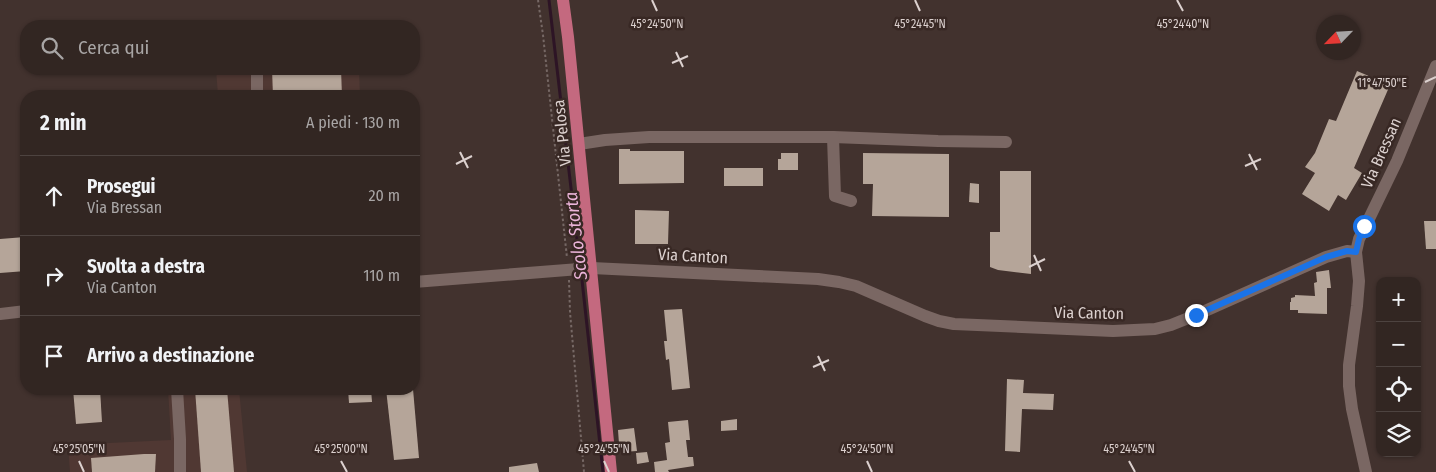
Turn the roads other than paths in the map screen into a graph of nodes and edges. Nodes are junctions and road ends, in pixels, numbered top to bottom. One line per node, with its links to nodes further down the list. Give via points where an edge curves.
1 (563, 0): 7 (main road, Via Pelosa)
2 (1436, 66): 9 (street, Via Bressan, via 1397,161 1364,226)
3 (257, 75): 4 (street)
4 (257, 90)
5 (833, 137): 6 (street); 7 (street, via 649,137); 8 (street, via 835,196)
6 (1006, 142)
7 (579, 144): 10 (main road, Via Pelosa)
8 (851, 201)
9 (1356, 252): 10 (street, Via Canton, via 1326,257 1171,324 1156,329 1131,330 954,324 839,282); 17 (street, via 1359,281 1349,386)
10 (580, 269): 11 (street, Via Canton); 16 (main road, Via Pelosa)
11 (420, 282)
12 (20, 312): 13 (street)
13 (0, 314)
14 (177, 395): 15 (street)
15 (180, 472)
16 (611, 472)
17 (1366, 472)

